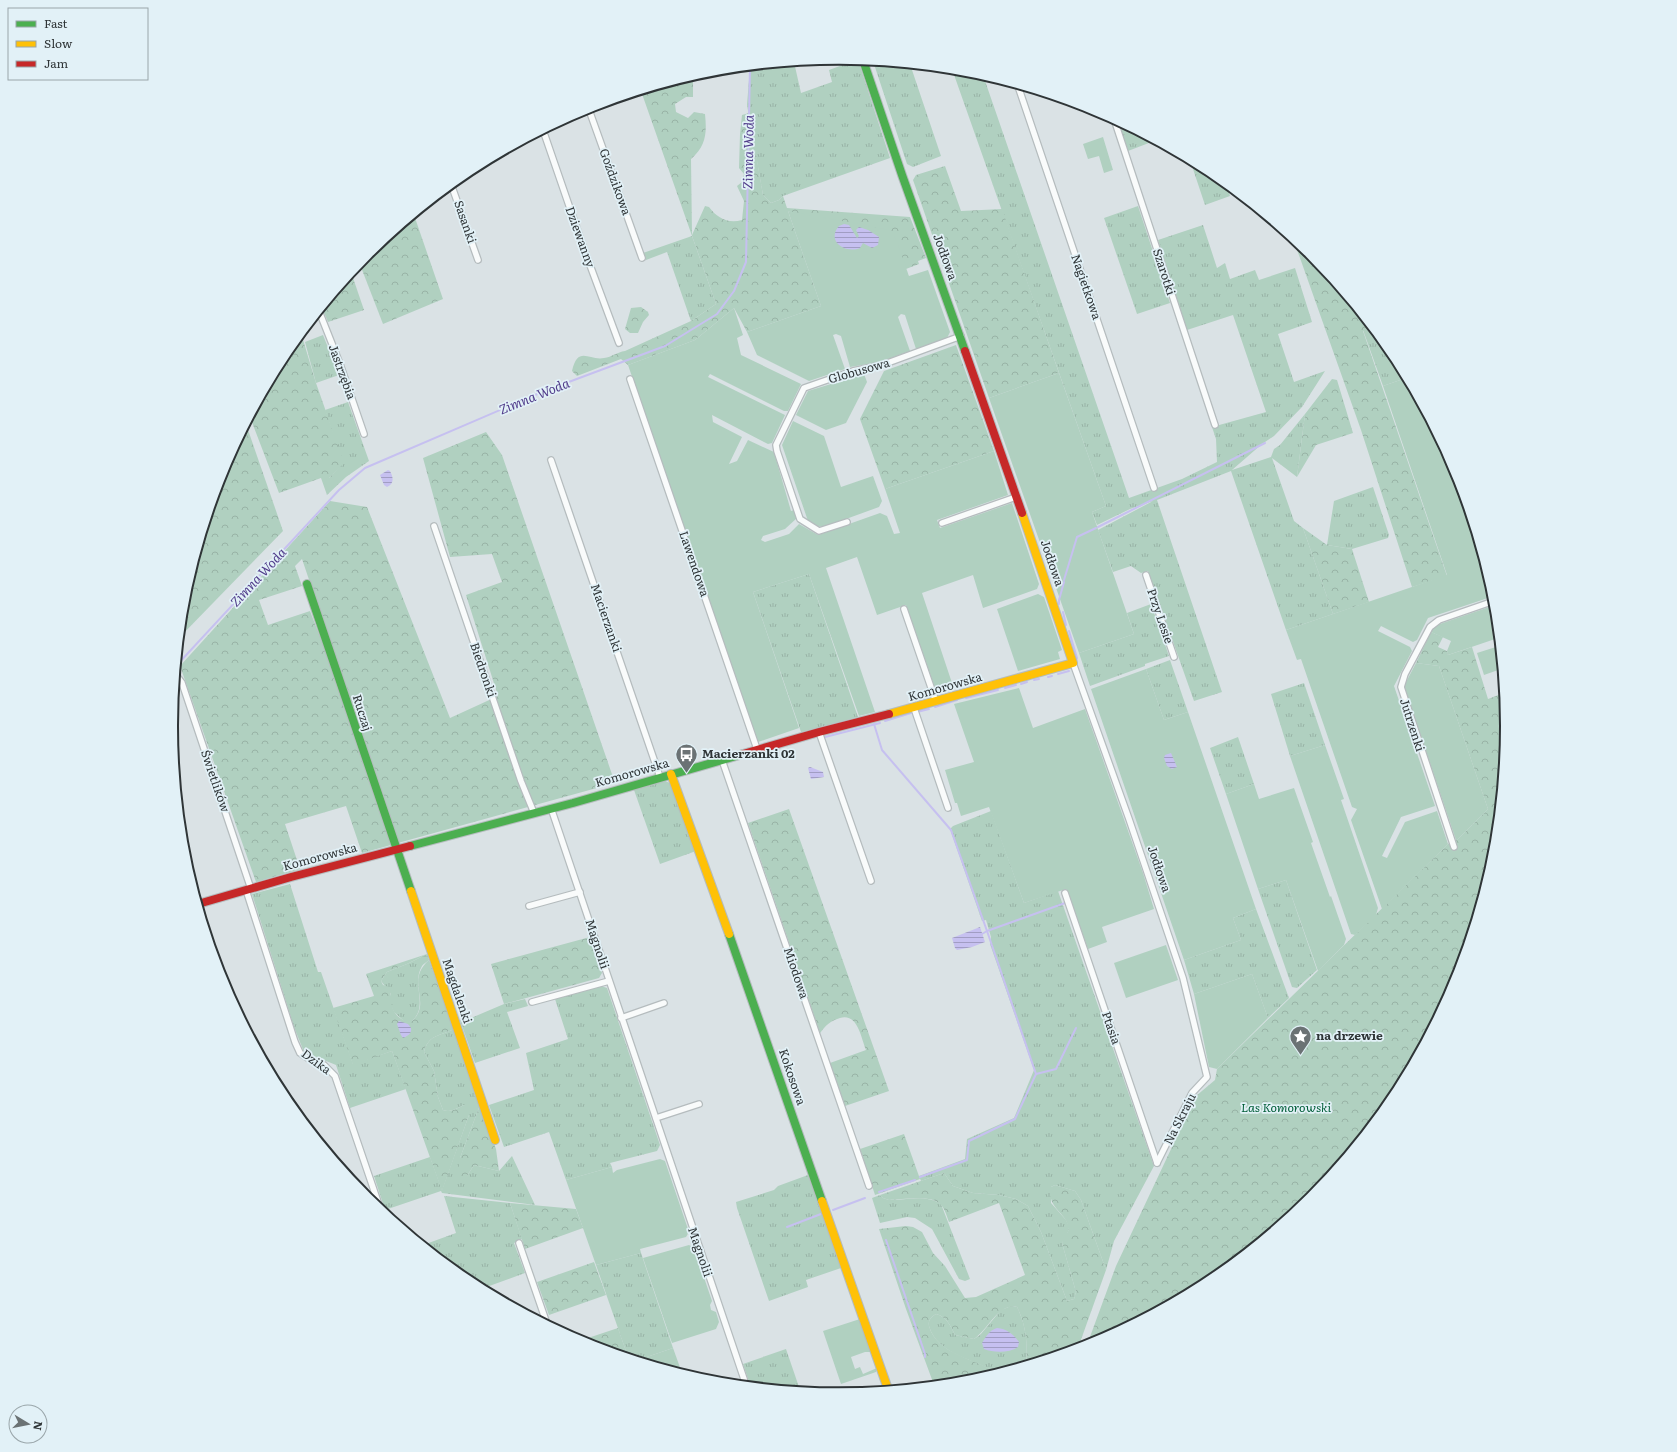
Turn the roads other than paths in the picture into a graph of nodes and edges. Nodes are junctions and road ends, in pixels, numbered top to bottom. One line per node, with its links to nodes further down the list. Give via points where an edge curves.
1 (865, 66): 10 (street, Jodłowa)
2 (1020, 91): 16 (street, Nagietkowa)
3 (590, 113): 7 (street, Goździkowa)
4 (1116, 126): 13 (street, Szarotki)
5 (544, 134): 11 (street, Dziewanny)
6 (453, 189): 8 (street, Sasanki)
7 (642, 258)
8 (478, 260)
9 (321, 316): 14 (street, Jastrzębia)
10 (961, 336): 17 (street, Jodłowa); 18 (street, Globusowa, via 882,365 853,371 804,388 776,445 787,482 800,519 819,531)
11 (619, 343)
12 (630, 379): 31 (street, Lawendowa)
13 (1215, 425)
14 (364, 434)
15 (551, 460): 34 (street, Macierzanki)
16 (1154, 488)
17 (1016, 497): 19 (street); 26 (street, Jodłowa)
18 (847, 522)
19 (942, 523)
20 (434, 526): 37 (street, Biedronki)
21 (1146, 575): 25 (street, Przy Lesie)
22 (306, 584): 39 (street, Ruczaj)
23 (1488, 603): 38 (street, Jutrzenki, via 1433,624 1400,687)
24 (904, 609): 28 (street)
25 (1174, 657)
26 (1073, 664): 28 (street, Komorowska); 50 (street, Jodłowa, via 1127,812 1183,978)
27 (179, 679): 41 (street, Świetlików)
28 (936, 702): 29 (street, Komorowska)
29 (914, 708): 30 (street, Komorowska); 36 (street)
30 (819, 732): 31 (street, Komorowska); 40 (street)
31 (757, 749): 32 (street, Komorowska)
32 (722, 760): 33 (street, Komorowska); 55 (street, Miodowa)
33 (671, 774): 34 (street, Komorowska); 60 (street, Kokosowa)
34 (660, 777): 35 (street, Komorowska)
35 (551, 808): 37 (street, Komorowska); 42 (street, Magnolii)
36 (948, 808)
37 (534, 813): 39 (street, Komorowska)
38 (1454, 846)
39 (396, 849): 41 (street, Komorowska); 53 (street, Magdalenki)
40 (871, 881)
41 (249, 889): 44 (street, Komorowska); 56 (street, Dzika, via 295,1042 300,1053 309,1060 324,1065 335,1076)
42 (580, 892): 45 (street); 46 (street, Magnolii)
43 (1065, 893): 54 (street, Ptasia)
44 (202, 903)
45 (529, 906)
46 (609, 981): 47 (street); 49 (street, Magnolii)
47 (532, 1002)
48 (664, 1003): 49 (street)
49 (621, 1018): 52 (street, Magnolii)
50 (1207, 1077): 54 (street, Na Skraju, via 1192,1093)
51 (699, 1104): 52 (street)
52 (656, 1118): 59 (street, Magnolii)
53 (495, 1140)
54 (1158, 1163)
55 (869, 1186)
56 (377, 1198)
57 (519, 1243): 58 (street)
58 (544, 1318)
59 (744, 1380)
60 (887, 1385)

